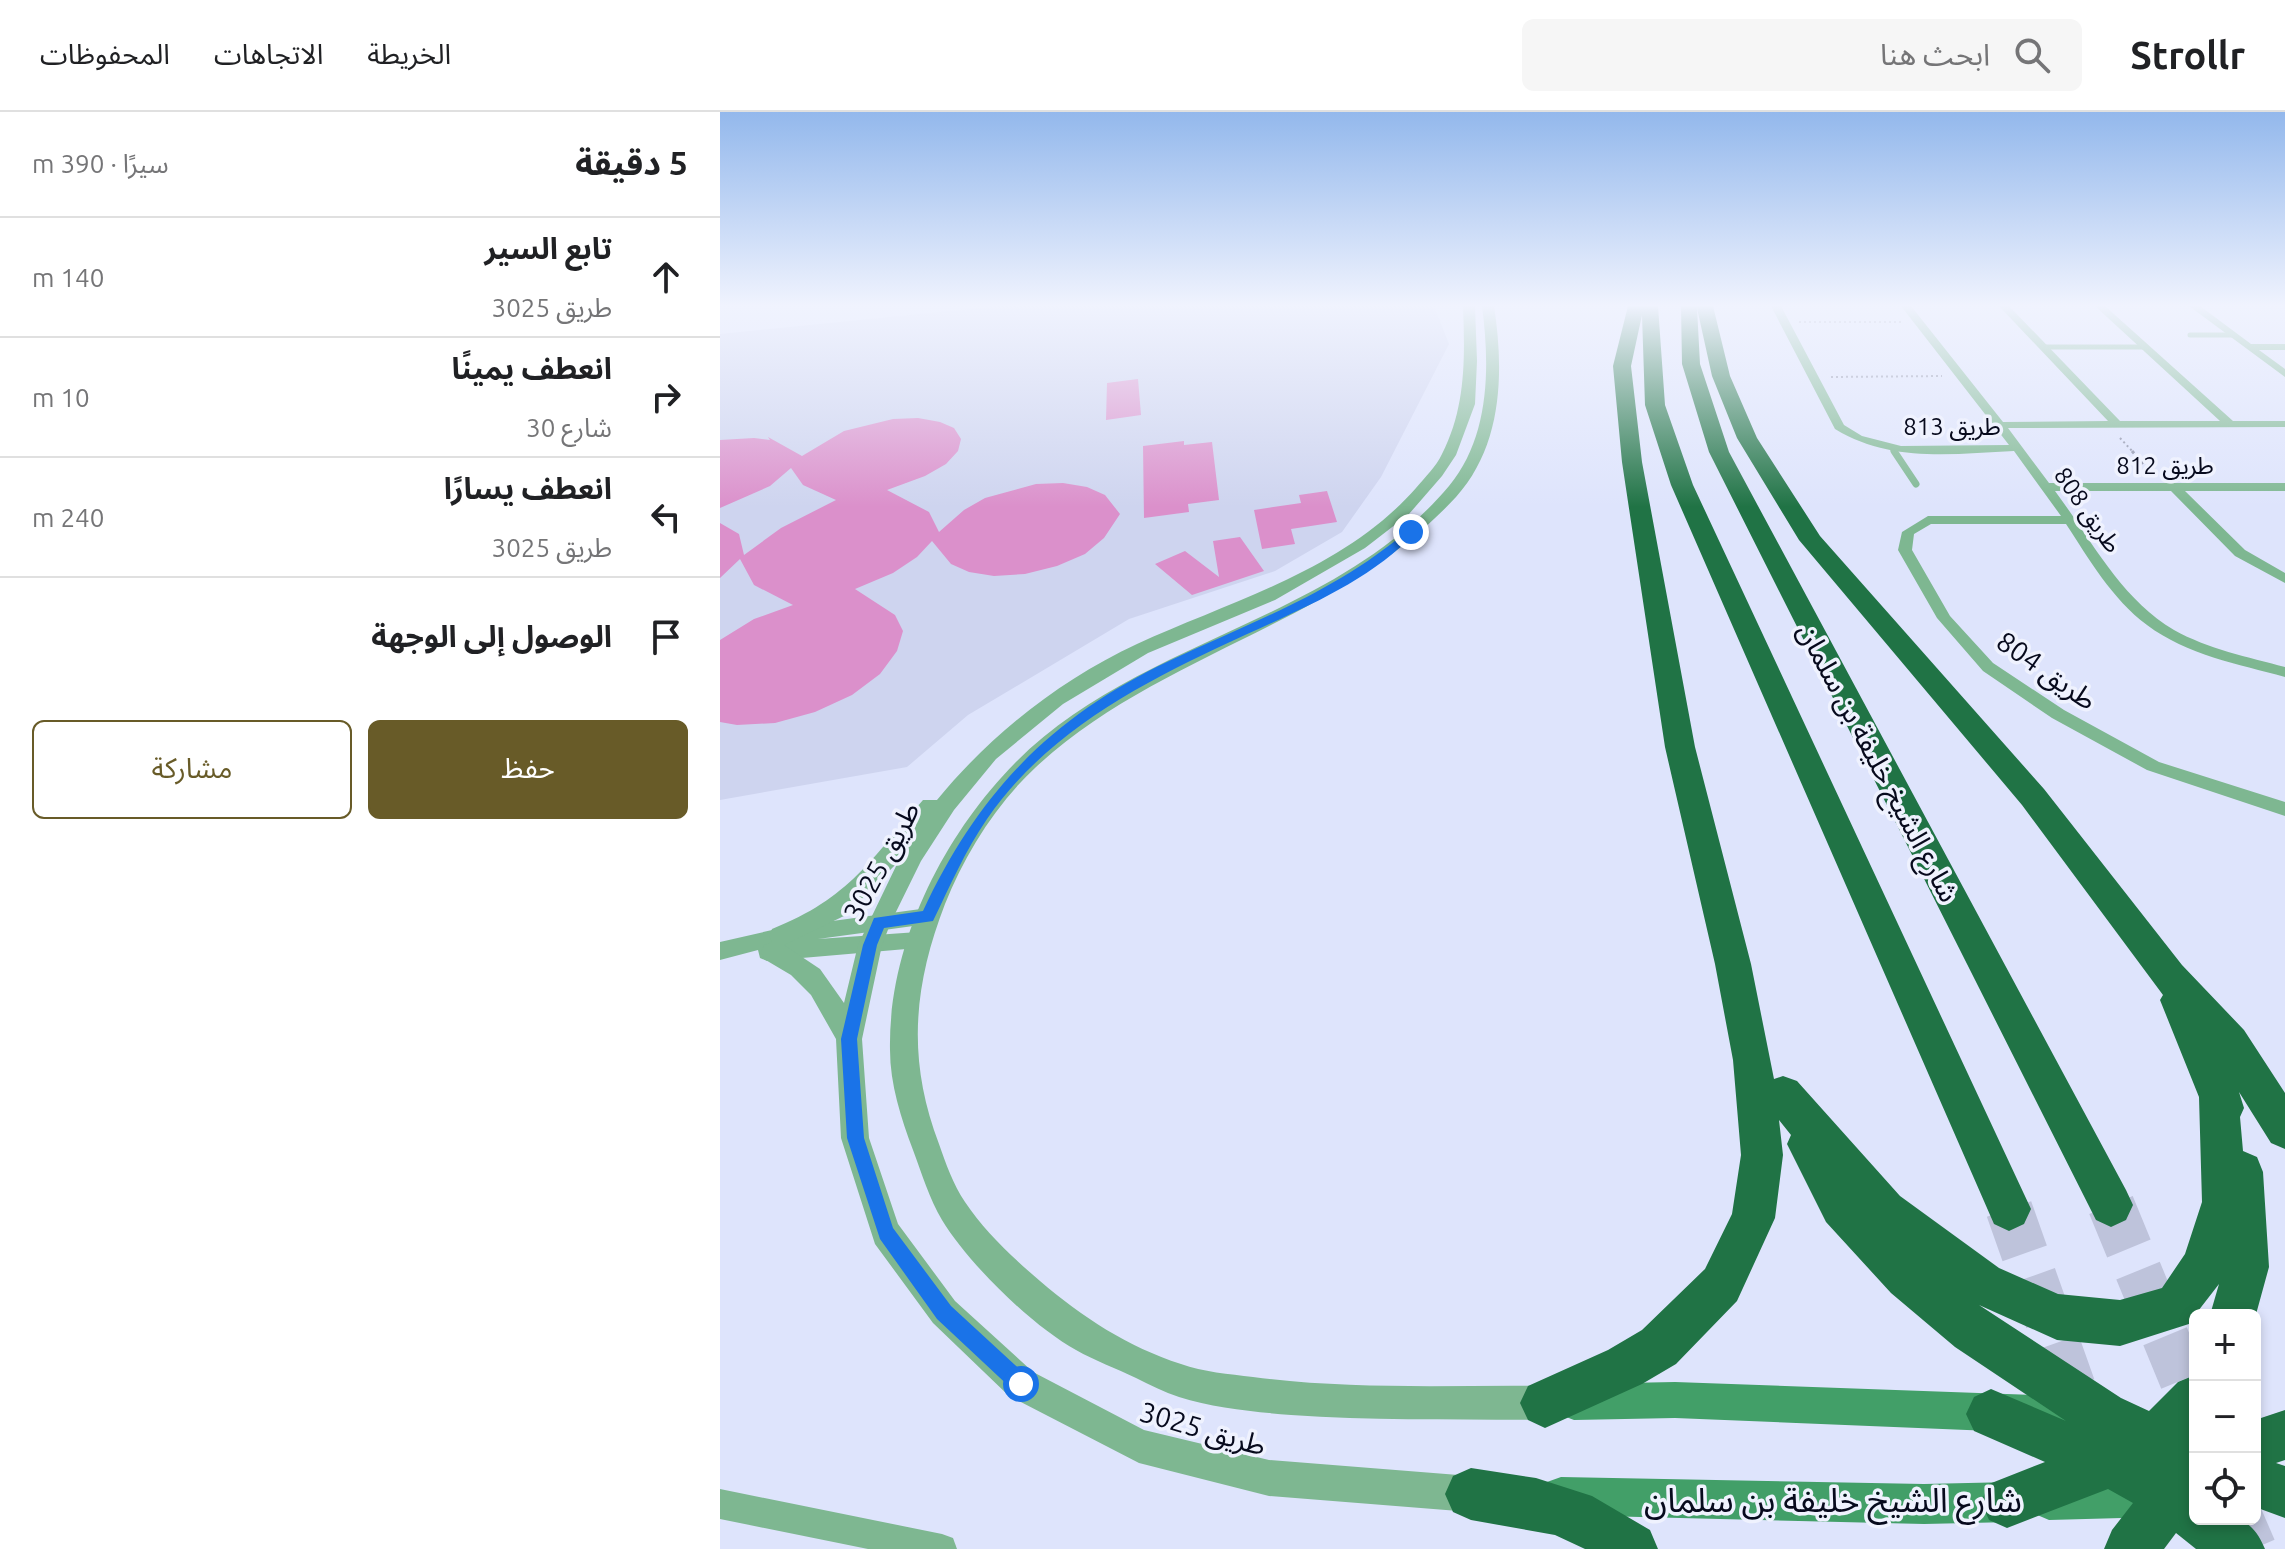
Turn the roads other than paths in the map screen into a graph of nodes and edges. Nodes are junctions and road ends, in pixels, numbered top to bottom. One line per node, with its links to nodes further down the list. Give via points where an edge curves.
1 (1474, 373): 10 (street, طريق 3025)
2 (1623, 373): 31 (highway, via 1632,462 1680,747)
3 (1653, 373): 38 (highway, شارع الشيخ خليفة بن سلمان, via 1655,405 1682,485)
4 (1694, 373): 37 (highway, شارع الشيخ خليفة بن سلمان, via 1719,452)
5 (1720, 373): 32 (highway, via 1747,438 1811,540 2033,797)
6 (1811, 373): 15 (street, طريق 813, via 1839,427)
7 (1959, 373): 14 (street, طريق 808)
8 (2066, 373): 11 (street)
9 (2174, 373): 12 (street)
10 (1480, 404): 24 (street, طريق 3025, via 1437,473 1404,511 1359,545 1269,596 1142,649 1056,699); 26 (street, طريق 3025, via 1471,469 1436,509 1387,553 1343,582 1169,665 1097,707 1025,765 984,814)
11 (2111, 423): 12 (street); 14 (street)
12 (2229, 423): 13 (street)
13 (2285, 424)
14 (1997, 425): 16 (street, طريق 808)
15 (1892, 448): 16 (street, طريق 813); 17 (lane)
16 (2014, 448): 18 (street, طريق 808)
17 (1916, 484)
18 (2045, 487): 19 (street, طريق 812); 21 (street, طريق 808)
19 (2169, 487): 20 (street, طريق 812); 22 (street, via 2240,553)
20 (2285, 487)
21 (2070, 520): 23 (street, طريق 808, via 2118,591 2141,614 2206,649); 25 (street, طريق 804, via 1928,520 1908,532 1905,550 1944,618 1988,667 2058,714 2153,766)
22 (2285, 579)
23 (2285, 672)
24 (989, 754): 27 (street, طريق 3025, via 946,804 912,856); 29 (street, via 930,807 839,907)
25 (2285, 809)
26 (928, 916): 27 (street); 28 (street, طريق 3025)
27 (875, 934): 28 (street); 29 (street); 33 (street, طريق 3025)
28 (918, 940): 40 (street, طريق 3025, via 903,1040 914,1116 946,1199 996,1265 1078,1334 1180,1381 1307,1400)
29 (777, 944): 30 (street); 33 (street, via 821,985)
30 (726, 950)
31 (1733, 964): 35 (highway); 40 (highway, via 1752,1060 1762,1155 1753,1218 1721,1285 1659,1347)
32 (2169, 976): 34 (highway); 36 (highway, via 2230,1043)
33 (849, 1039): 50 (street, طريق 3025, via 855,1138 886,1233 944,1312 1021,1384 1139,1446 1269,1478)
34 (2219, 1090): 35 (highway, via 2224,1202 2204,1266 2176,1307 2120,1323 2057,1317 1983,1284 1885,1211); 39 (highway, via 2242,1170 2246,1267)
35 (1783, 1095): 45 (highway, via 1841,1207 1907,1277)
36 (2285, 1129)
37 (2111, 1205)
38 (2009, 1209)
39 (2235, 1309)
40 (1545, 1403): 41 (main road, via 1675,1400)
41 (1991, 1414): 45 (highway)
42 (2261, 1424): 43 (main road)
43 (2285, 1426)
44 (2285, 1435): 46 (highway)
45 (2106, 1439): 47 (highway); 53 (highway)
46 (2261, 1443)
47 (2187, 1464): 53 (main road, شارع الشيخ خليفة بن سلمان); 57 (highway); 58 (highway)
48 (2261, 1483): 49 (highway)
49 (2285, 1492)
50 (1471, 1494): 53 (main road, شارع الشيخ خليفة بن سلمان); 56 (highway, via 1557,1507 1607,1530)
51 (2261, 1499): 52 (main road)
52 (2285, 1499)
53 (2007, 1502)
54 (720, 1504): 55 (street)
55 (942, 1549)
56 (1631, 1549)
57 (2131, 1549)
58 (2238, 1549)

